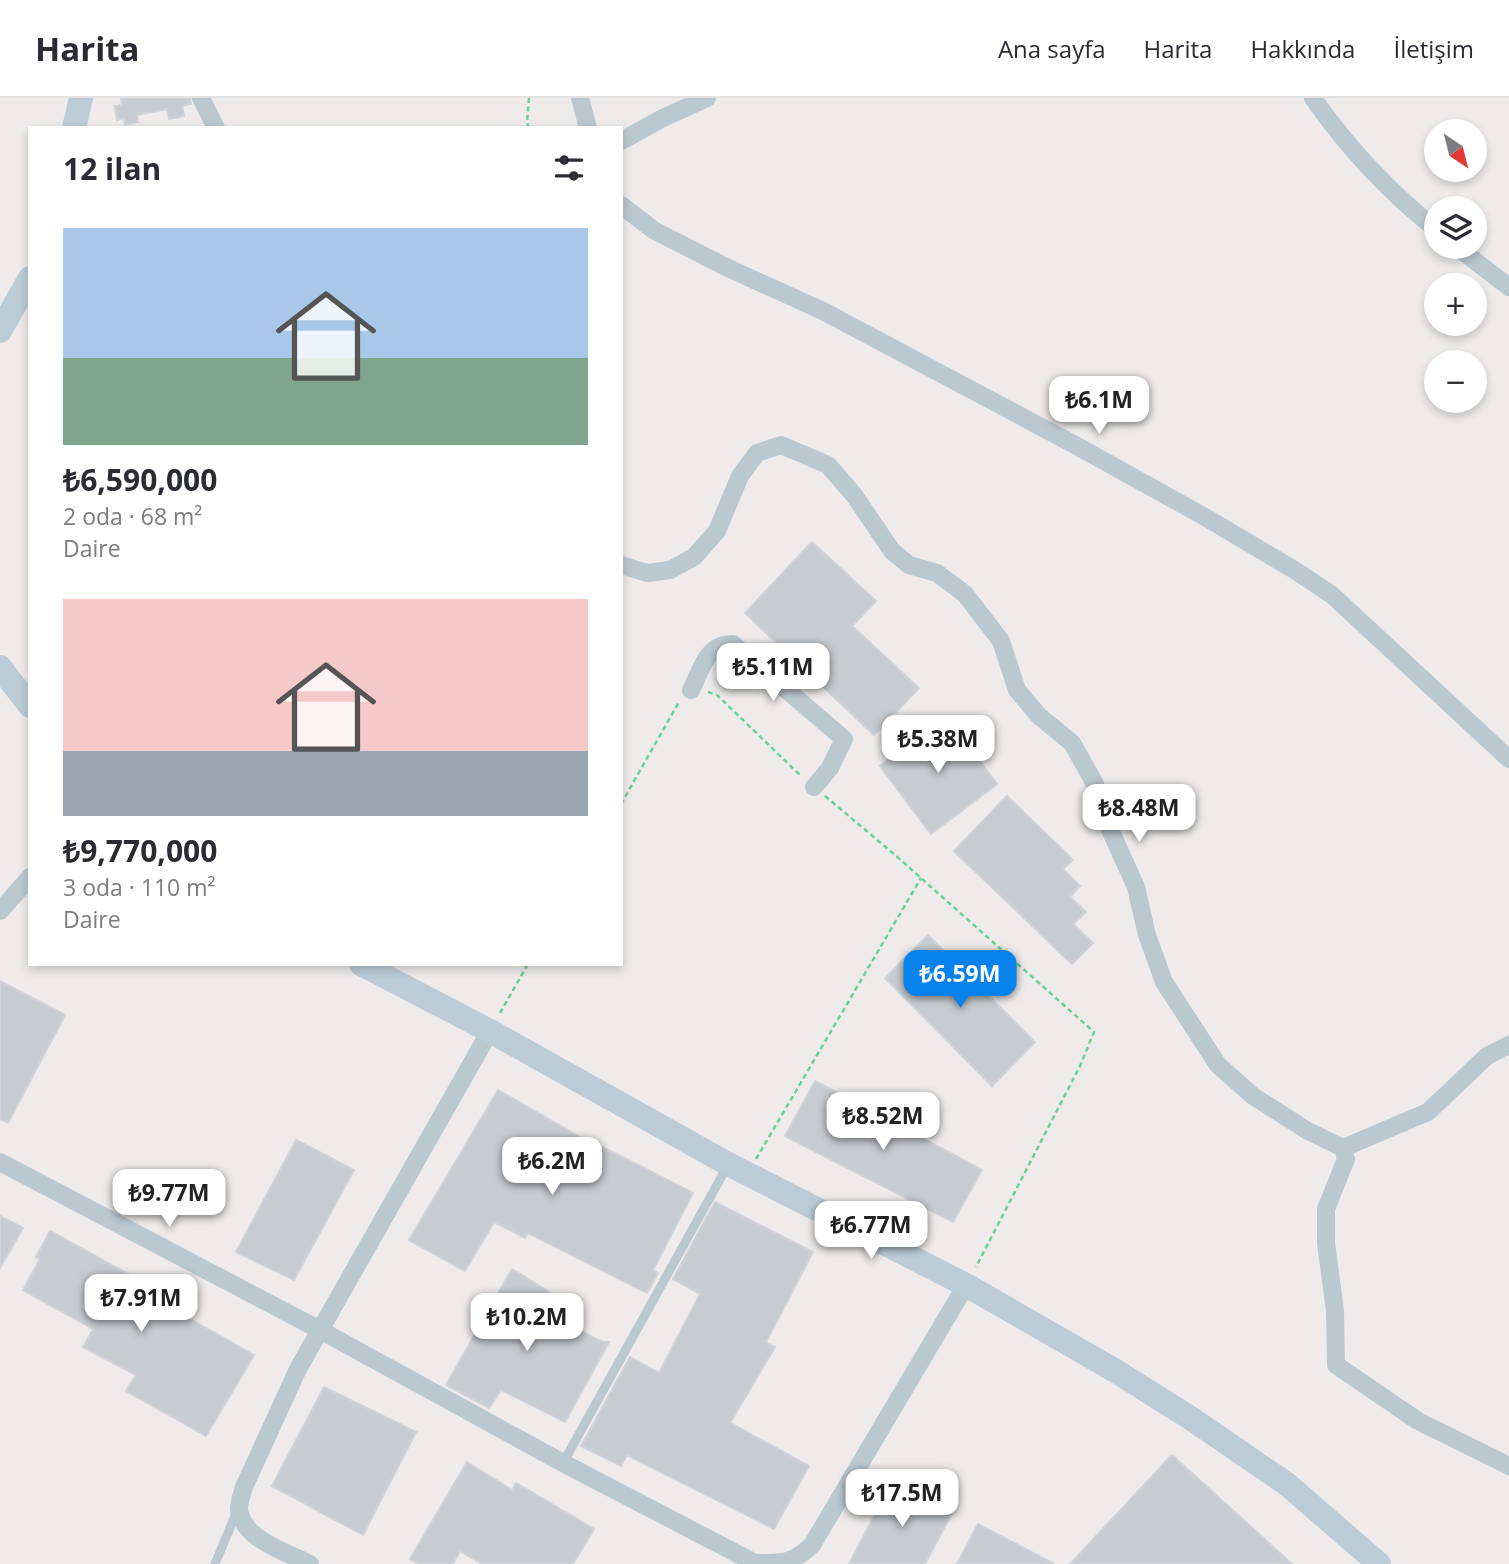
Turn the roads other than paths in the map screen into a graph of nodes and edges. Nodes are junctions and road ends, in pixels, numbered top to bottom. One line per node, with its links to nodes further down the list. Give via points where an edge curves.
1 (81, 98): 6 (street)
2 (201, 98): 7 (street)
3 (580, 98): 8 (street)
4 (707, 98): 9 (street)
5 (1313, 98): 11 (street, via 1371,171)
6 (74, 126)
7 (215, 126)
8 (587, 126)
9 (623, 140)
10 (623, 207): 20 (street, via 655,231 823,311 1100,459 1296,571 1332,595)
11 (1424, 218)
12 (1473, 259): 14 (street)
13 (28, 282): 15 (street)
14 (1509, 287)
15 (0, 331)
16 (623, 566): 27 (street, via 647,573 670,570 694,557 718,531 740,476 757,453 781,445 828,465 892,551 909,565 937,573 965,594 1001,641 1017,691 1072,743 1095,784 1102,812 1136,887 1164,982 1218,1065 1253,1096)
17 (0, 667): 19 (street)
18 (691, 690): 21 (street, via 712,650 733,644 844,739)
19 (28, 703)
20 (1509, 759)
21 (814, 787)
22 (28, 879): 23 (street)
23 (0, 911)
24 (365, 966): 25 (street)
25 (489, 1031): 29 (street); 31 (street)
26 (1509, 1045): 27 (street, via 1487,1056 1428,1112)
27 (1343, 1148): 33 (street, via 1346,1159 1326,1209 1336,1365 1418,1420)
28 (0, 1162): 31 (street)
29 (737, 1169): 30 (street); 32 (lane)
30 (966, 1285): 35 (street); 38 (street, via 1192,1419 1288,1485)
31 (320, 1330): 32 (street); 34 (street, via 275,1418)
32 (562, 1463): 35 (street, via 755,1563)
33 (1509, 1466)
34 (239, 1506): 36 (lane); 37 (street, via 242,1522 256,1536)
35 (799, 1562)
36 (215, 1564)
37 (310, 1564)
38 (1379, 1564)

